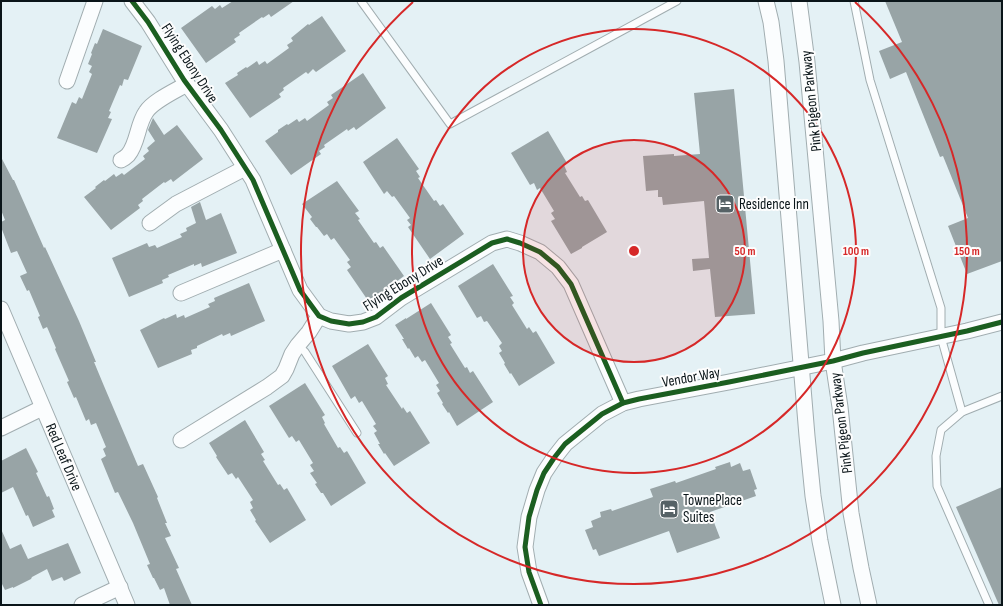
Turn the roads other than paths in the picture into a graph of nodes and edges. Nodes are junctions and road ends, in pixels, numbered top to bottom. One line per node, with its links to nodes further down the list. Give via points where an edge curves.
1 (95, 1): 8 (street)
2 (132, 1): 9 (street, Flying Ebony Drive)
3 (360, 1): 4 (lane, via 450,124)
4 (677, 1)
5 (766, 1): 21 (street, Pink Pigeon Parkway, via 776,61)
6 (799, 1): 20 (street, Pink Pigeon Parkway, via 808,70)
7 (854, 1): 18 (lane, via 870,80 941,308)
8 (67, 81)
9 (187, 84): 10 (street, via 151,106 141,120 133,147 128,156); 11 (street, Flying Ebony Drive)
10 (121, 160)
11 (245, 168): 12 (street, via 176,204); 13 (street, Flying Ebony Drive, via 253,180)
12 (150, 223)
13 (283, 250): 14 (street); 16 (street, Flying Ebony Drive, via 300,290)
14 (181, 293)
15 (1, 309): 24 (street, Red Leaf Drive)
16 (319, 316): 19 (street); 23 (street, Flying Ebony Drive, via 349,324 376,317 401,298 492,243 507,239 540,252 558,267 571,284)
17 (1002, 322): 18 (street, Vendor Way)
18 (941, 337): 20 (street, Vendor Way); 25 (lane)
19 (298, 345): 27 (lane); 28 (street, via 282,376)
20 (833, 361): 21 (street, Vendor Way); 34 (street, Pink Pigeon Parkway, via 851,513)
21 (801, 367): 23 (street, Vendor Way); 33 (street, Pink Pigeon Parkway, via 813,496)
22 (1002, 396): 25 (lane)
23 (623, 403): 32 (street, Vendor Way, via 602,414 566,444 544,473 537,490 529,517 525,547 529,572)
24 (42, 408): 26 (street); 29 (street, Red Leaf Drive)
25 (962, 412): 35 (lane, via 941,430 936,456 937,486)
26 (1, 428)
27 (357, 433)
28 (181, 440)
29 (120, 588): 30 (street); 31 (street, Red Leaf Drive)
30 (82, 605)
31 (127, 605)
32 (541, 605)
33 (833, 605)
34 (869, 605)
35 (989, 605)

